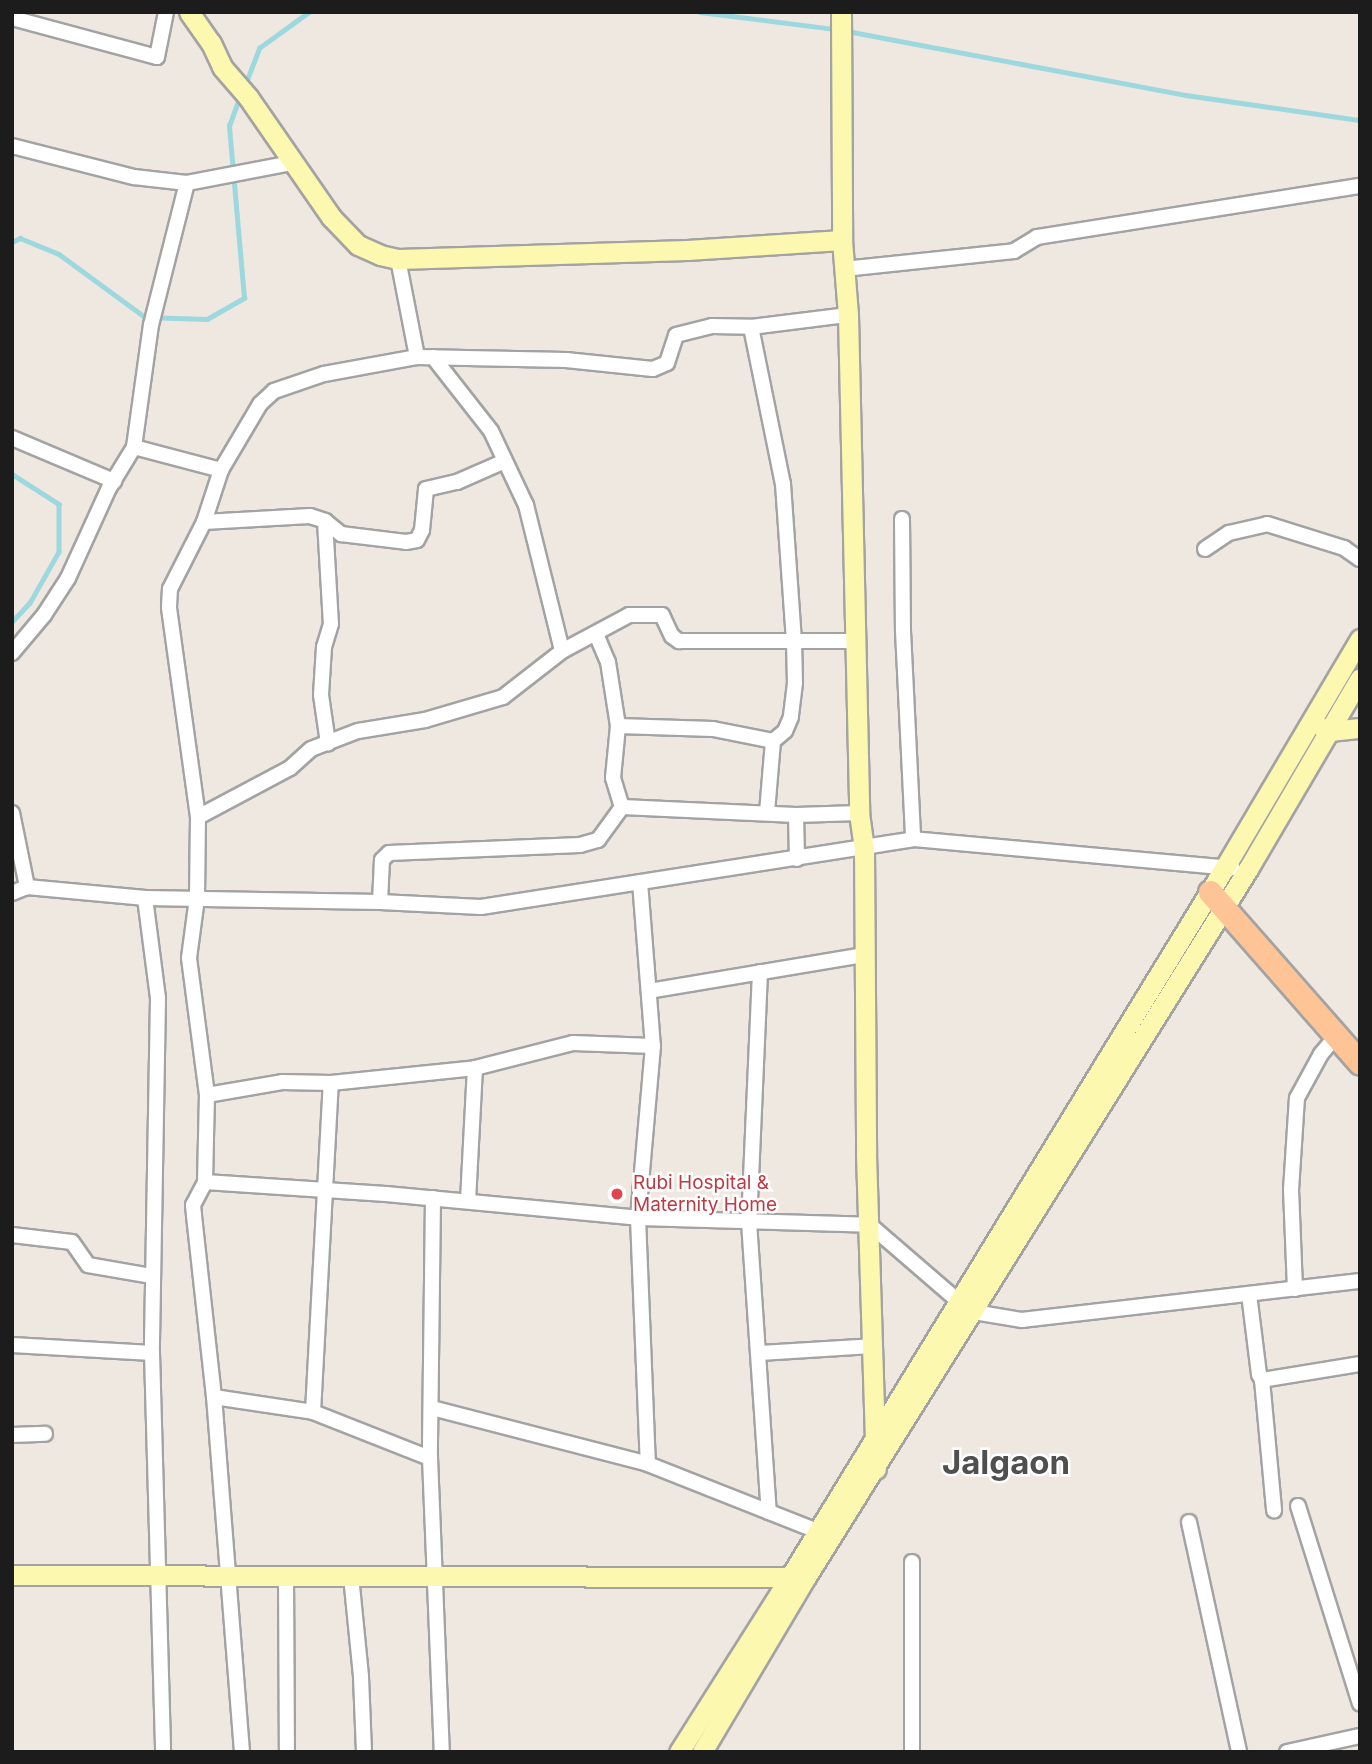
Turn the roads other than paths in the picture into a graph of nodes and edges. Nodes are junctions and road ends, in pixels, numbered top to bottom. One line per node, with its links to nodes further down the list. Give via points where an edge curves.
1 (166, 12): 4 (street, via 157,57)
2 (189, 12): 6 (main road, via 222,67)
3 (841, 12): 9 (main road)
4 (12, 18)
5 (12, 146): 7 (street, via 134,177)
6 (292, 163): 7 (street); 10 (main road, via 358,245)
7 (187, 183): 17 (street, via 151,325)
8 (1360, 186): 11 (street, via 1037,237 1014,251)
9 (842, 240): 10 (main road); 11 (main road)
10 (398, 259): 14 (street)
11 (844, 269): 12 (main road)
12 (848, 314): 13 (street); 29 (main road)
13 (751, 327): 15 (street, via 712,326 676,335 667,363 653,369 566,360); 28 (street, via 783,484)
14 (417, 357): 15 (street); 19 (street, via 324,374 274,391 260,404)
15 (433, 357): 18 (street, via 491,431)
16 (12, 438): 20 (street)
17 (134, 447): 19 (street); 20 (street)
18 (505, 461): 22 (street, via 457,482 426,489 422,530 416,540 341,534); 30 (street, via 526,505)
19 (221, 470): 23 (street)
20 (114, 481): 31 (street, via 68,578)
21 (902, 519): 44 (street)
22 (325, 521): 23 (street, via 298,516); 37 (street, via 331,624 324,647 321,695)
23 (204, 522): 43 (street, via 170,589 169,607)
24 (1205, 549): 25 (street, via 1229,533 1267,524 1344,548)
25 (1360, 559)
26 (596, 634): 28 (street, via 629,615 658,613 679,640); 30 (street); 33 (street, via 608,662)
27 (1360, 639): 34 (main road)
28 (794, 640): 29 (street); 36 (street, via 791,717 785,731)
29 (857, 640): 41 (main road)
30 (562, 651): 37 (street, via 503,698 425,720 358,731)
31 (12, 653)
32 (1360, 678): 34 (main road)
33 (618, 726): 36 (street, via 713,729); 38 (street, via 613,778)
34 (1321, 727): 35 (main road); 47 (main road); 48 (main road)
35 (1360, 728)
36 (773, 741): 39 (street)
37 (328, 743): 43 (street)
38 (622, 807): 39 (street); 55 (street, via 598,840 580,845 389,853 382,860)
39 (768, 812): 42 (street)
40 (12, 813): 50 (street)
41 (859, 813): 42 (street); 45 (main road)
42 (796, 815): 46 (street)
43 (198, 817): 53 (street)
44 (913, 839): 45 (street); 47 (street)
45 (864, 849): 46 (street); 56 (main road)
46 (797, 859): 49 (street)
47 (1225, 867): 48 (street); 54 (main road)
48 (1248, 869): 54 (main road)
49 (640, 882): 55 (street, via 481,907); 58 (street)
50 (27, 887): 51 (street); 52 (street)
51 (12, 893)
52 (145, 898): 53 (street); 73 (street, via 158,998)
53 (197, 898): 55 (street); 64 (street, via 189,958)
54 (1217, 899): 59 (main road); 77 (main road)
55 (380, 902)
56 (865, 955): 57 (street); 71 (main road)
57 (760, 972): 58 (street); 70 (street)
58 (649, 991): 60 (street)
59 (1336, 1036): 61 (main road); 75 (street, via 1297,1098 1292,1189)
60 (653, 1046): 62 (street, via 573,1044); 69 (street)
61 (1360, 1063)
62 (475, 1068): 63 (street); 68 (street)
63 (331, 1083): 64 (street, via 282,1082); 66 (street)
64 (207, 1095): 65 (street)
65 (205, 1182): 66 (street); 84 (street, via 193,1205)
66 (327, 1189): 67 (street); 86 (street)
67 (433, 1198): 68 (street); 85 (street)
68 (468, 1202): 69 (street)
69 (638, 1217): 70 (street); 91 (street)
70 (749, 1222): 71 (street); 81 (street)
71 (870, 1225): 77 (street); 79 (main road)
72 (12, 1235): 73 (street, via 72,1242 88,1265)
73 (152, 1276): 80 (street)
74 (1360, 1281): 75 (street)
75 (1296, 1289): 76 (street)
76 (1249, 1294): 77 (street, via 1022,1320); 83 (street)
77 (966, 1307): 89 (main road); 92 (main road)
78 (12, 1345): 80 (street)
79 (873, 1346): 81 (street); 89 (main road)
80 (152, 1353): 100 (street)
81 (759, 1353): 95 (street)
82 (1360, 1364): 83 (street)
83 (1262, 1380): 94 (street)
84 (214, 1397): 86 (street); 101 (street)
85 (432, 1408): 90 (street); 91 (street)
86 (313, 1412): 90 (street)
87 (45, 1434): 88 (street)
88 (12, 1435)
89 (875, 1438): 92 (main road); 97 (main road)
90 (430, 1458): 104 (street)
91 (648, 1464): 95 (street)
92 (876, 1469): 97 (main road)
93 (1298, 1506): 106 (street)
94 (1274, 1510)
95 (769, 1512): 97 (street)
96 (1189, 1522): 116 (street)
97 (825, 1534): 105 (main road)
98 (912, 1562): 115 (street)
99 (12, 1574): 100 (main road)
100 (156, 1575): 101 (main road); 108 (street)
101 (230, 1575): 102 (main road); 109 (street)
102 (286, 1576): 103 (main road); 110 (street)
103 (351, 1576): 104 (main road); 111 (street)
104 (433, 1576): 105 (main road); 112 (street)
105 (798, 1577): 113 (main road); 114 (main road)
106 (1360, 1704)
107 (1360, 1735): 117 (street)
108 (163, 1752)
109 (242, 1752)
110 (287, 1752)
111 (364, 1752)
112 (442, 1752)
113 (679, 1752)
114 (702, 1752)
115 (912, 1752)
116 (1239, 1752)
117 (1287, 1752)

